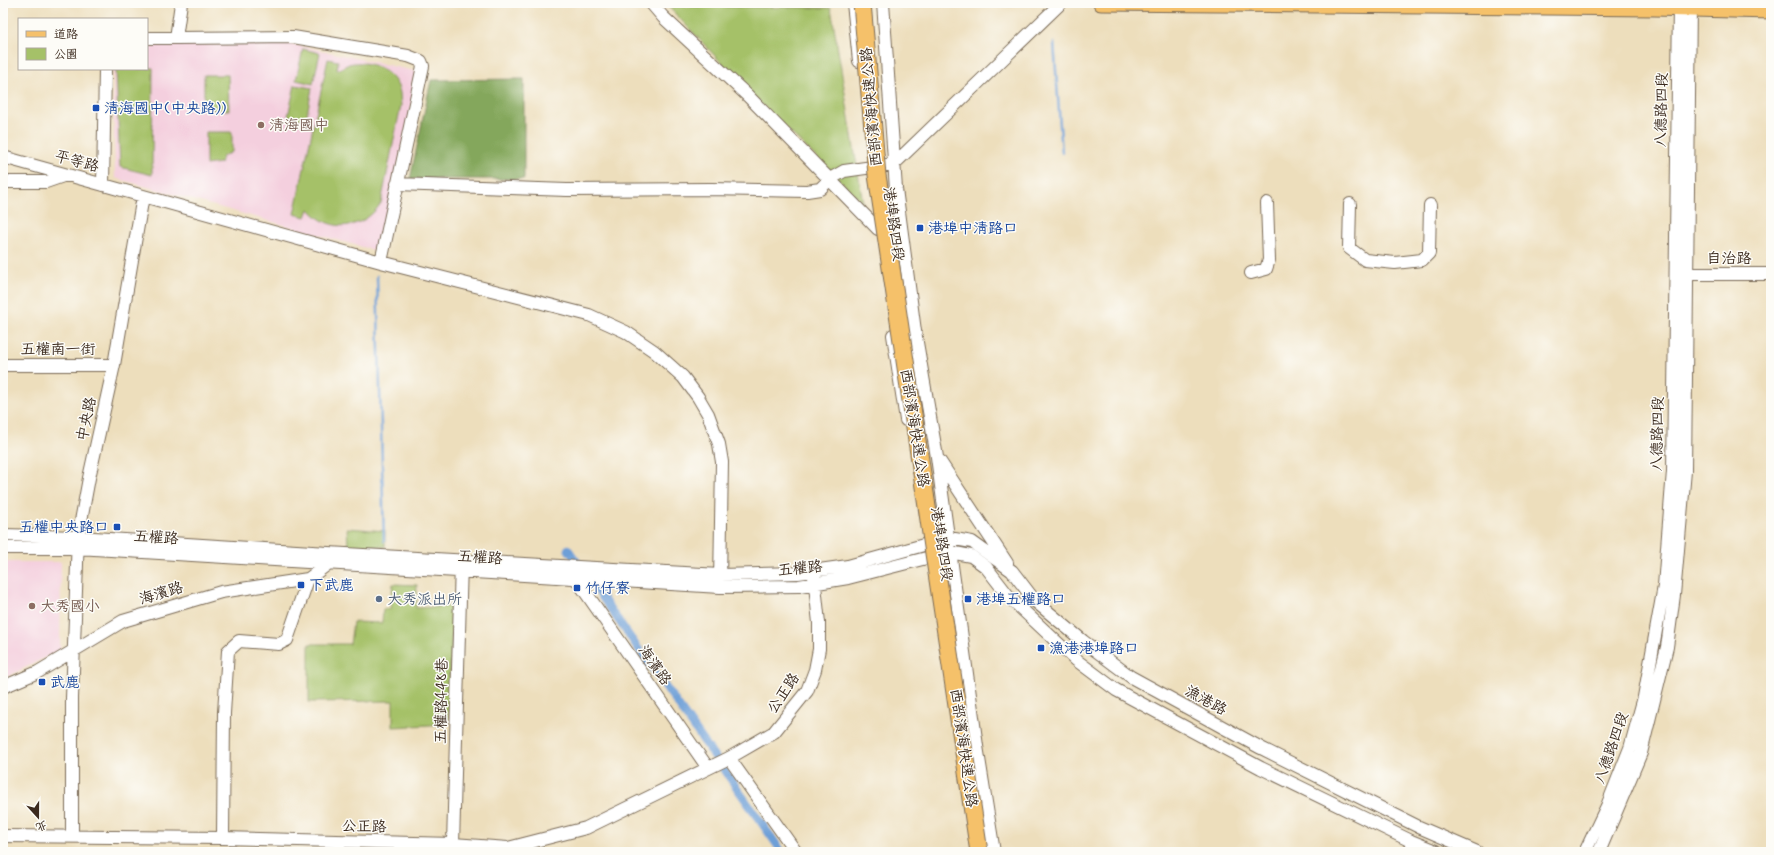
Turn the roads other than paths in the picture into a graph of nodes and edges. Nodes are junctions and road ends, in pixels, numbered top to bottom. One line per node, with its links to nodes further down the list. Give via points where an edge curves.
1 (181, 3): 12 (street)
2 (651, 3): 20 (street)
3 (853, 3): 17 (street, 港埠路四段)
4 (862, 3): 65 (highway, 西部濱海快速公路, bridge, via 877,175)
5 (872, 3): 66 (highway, 西部濱海快速公路, via 888,173)
6 (883, 3): 16 (street, 港埠路四段)
7 (1061, 3): 16 (street)
8 (1101, 3): 9 (main road)
9 (1684, 6): 10 (main road); 18 (street, 八德路四段)
10 (1771, 11)
11 (148, 38): 12 (street)
12 (176, 38): 23 (street, via 293,37 408,56 421,61 423,66)
13 (105, 70): 24 (street)
14 (3, 157): 15 (street, 平等路)
15 (24, 164): 19 (street, 平等路); 22 (street)
16 (894, 164): 17 (street); 36 (street, 港埠路四段, via 915,331)
17 (870, 166): 20 (street, via 844,171); 29 (street, 港埠路四段)
18 (1682, 166): 32 (street, 八德路四段); 37 (street, 八德路四段)
19 (66, 175): 22 (street, via 46,182); 24 (street, 平等路)
20 (830, 179): 23 (street, via 820,189 807,191 567,190); 29 (street)
21 (3, 182): 22 (street)
22 (22, 182)
23 (397, 184): 30 (street)
24 (103, 185): 25 (street, 平等路)
25 (143, 196): 30 (street, 平等路); 35 (street, 中央路)
26 (1267, 203): 31 (street, via 1269,260 1266,269)
27 (1350, 204): 28 (street, via 1349,248 1365,260 1395,263 1422,260 1428,253)
28 (1430, 205)
29 (878, 229): 41 (street, 港埠路四段)
30 (381, 262): 49 (street, 平等路, via 589,315 626,332 672,366 698,397 708,414 719,444 723,482)
31 (1251, 273)
32 (1687, 274): 33 (street, 自治路); 37 (street, 八德路四段)
33 (1771, 274)
34 (3, 365): 35 (street, 五權南一街)
35 (114, 365): 40 (street, 中央路, via 89,478)
36 (937, 457): 39 (street, 港埠路四段); 48 (street)
37 (1679, 471): 55 (street, 八德路四段)
38 (3, 536): 40 (street, 五權路)
39 (949, 538): 41 (street, 五權路); 43 (street, 港埠路四段); 48 (street, 漁港路, via 972,542)
40 (78, 543): 42 (street, 五權路); 44 (street, 五權路); 54 (street, 中央路)
41 (926, 544): 45 (street, 港埠路四段); 47 (street, 五權路, via 848,566)
42 (3, 548)
43 (950, 552): 45 (street, 五權路); 67 (street, 港埠路四段); 68 (street, via 971,556 986,567 1010,598 1076,660 1116,690 1261,768)
44 (328, 558): 46 (street, 五權路); 50 (street, 海濱路)
45 (928, 558): 52 (street, 五權路, via 848,578); 64 (street, 港埠路四段)
46 (460, 566): 49 (street, 五權路); 51 (street, 五權路); 62 (street, 五權路448巷)
47 (813, 571): 49 (street, 五權路); 52 (street, 公正路)
48 (1012, 571): 69 (street, 漁港路, via 1035,601 1099,655 1131,677 1261,748 1419,827)
49 (720, 575): 53 (street, 平等路)
50 (308, 579): 54 (street, 海濱路, via 221,592 190,600 123,621); 61 (street, via 287,640 279,644 239,641 228,651 224,713)
51 (577, 580): 53 (street, 五權路); 58 (street, 海濱路)
52 (814, 583): 53 (street, 五權路, via 780,587); 57 (street, 公正路, via 819,649 807,691 774,732)
53 (720, 588)
54 (74, 650): 56 (street, 海濱路, via 38,672); 60 (street, 中央路)
55 (1654, 678): 70 (street, 八德路四段, via 1630,748); 71 (street, 八德路四段, via 1640,753)
56 (3, 687)
57 (729, 758): 58 (street, 公正路); 63 (street)
58 (708, 768): 62 (street, 公正路, via 586,828 508,848)
59 (3, 836): 60 (street, 公正路)
60 (72, 837): 61 (street, 公正路)
61 (223, 838): 62 (street, 公正路)
62 (453, 844)
63 (796, 852)
64 (972, 852)
65 (979, 852)
66 (988, 852)
67 (994, 852)
68 (1438, 852)
69 (1477, 852)
70 (1585, 852)
71 (1599, 852)

